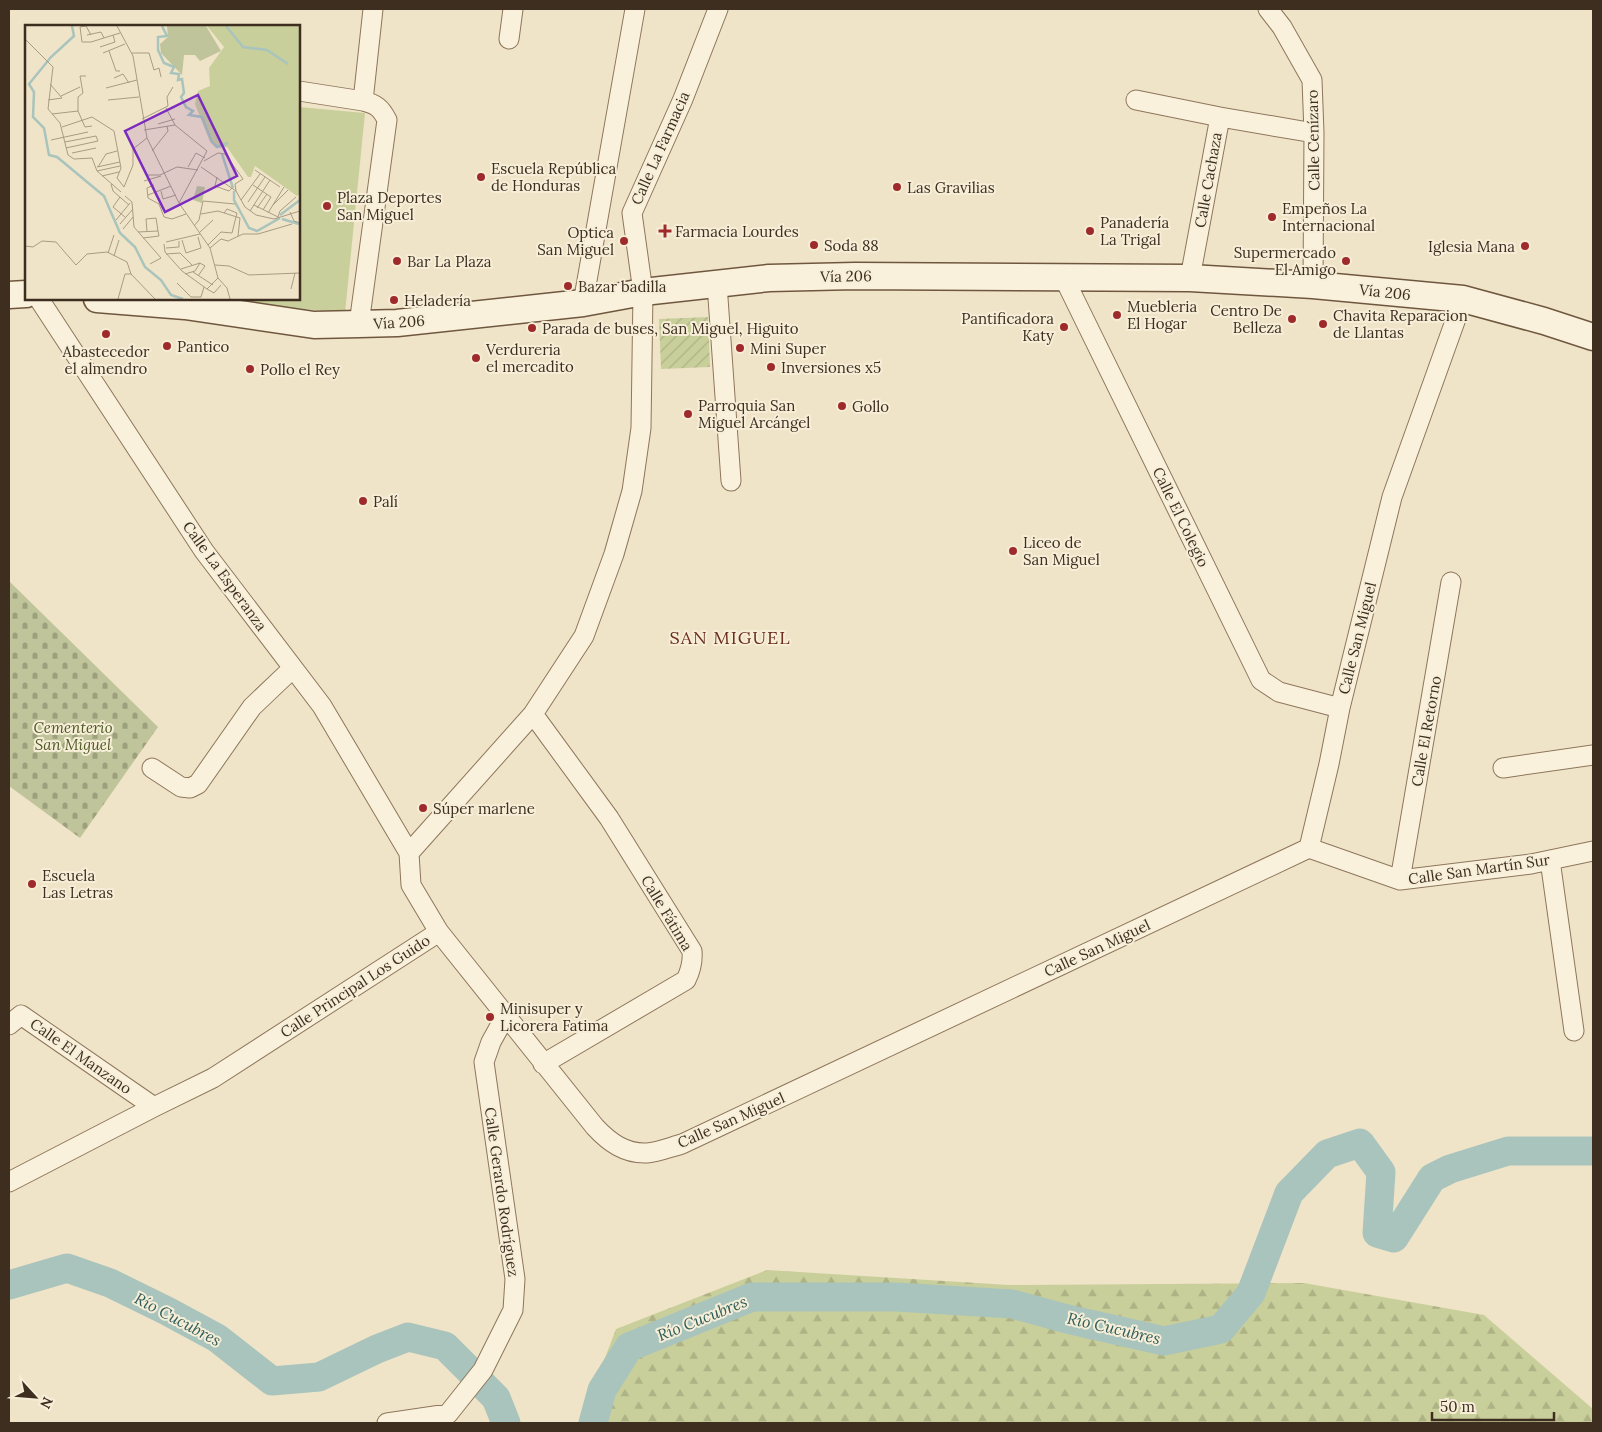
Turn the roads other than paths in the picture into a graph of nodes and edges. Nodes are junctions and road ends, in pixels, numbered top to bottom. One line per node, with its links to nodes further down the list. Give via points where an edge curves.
1 (373, 9): 9 (street)
2 (513, 9): 6 (street)
3 (635, 9): 23 (street)
4 (718, 9): 16 (street, Calle La Farmacia, via 632,213)
5 (1268, 9): 11 (street, Calle Cenízaro, via 1312,80)
6 (509, 39)
7 (300, 91): 9 (street)
8 (1136, 100): 10 (street)
9 (364, 101): 24 (street, via 376,104 387,120)
10 (1220, 117): 11 (street, Calle Cachaza); 13 (street, Calle Cachaza)
11 (1314, 133): 15 (street, Calle Cenízaro)
12 (1064, 278): 13 (main road, Vía 206); 14 (main road, Vía 206, via 855,276 769,278); 29 (street, Calle El Colegio, via 1261,680 1279,692)
13 (1190, 278): 15 (main road, Vía 206)
14 (717, 284): 16 (main road, Vía 206); 26 (street)
15 (1313, 285): 19 (main road, Vía 206)
16 (643, 292): 23 (main road, Vía 206); 30 (street, via 642,428 632,490 614,554 584,636)
17 (25, 294): 18 (main road)
18 (9, 295)
19 (1463, 299): 25 (main road, Vía 206); 29 (street, Calle San Miguel, via 1392,497)
20 (40, 300): 28 (street, Calle La Esperanza, via 204,552)
21 (119, 300): 22 (main road, Vía 206)
22 (186, 303): 24 (main road, Vía 206, via 314,325)
23 (584, 303): 24 (main road, Vía 206, via 397,323)
24 (359, 324)
25 (1593, 337)
26 (730, 481)
27 (1451, 582): 38 (street, Calle El Retorno)
28 (293, 668): 32 (street, via 252,707 198,784 190,788 181,787); 36 (street, Calle La Esperanza, via 322,706)
29 (1340, 708): 34 (street, Calle San Miguel)
30 (533, 714): 36 (street); 43 (street, Calle Fátima, via 609,818 692,951 693,961 686,980)
31 (1593, 755): 33 (street)
32 (152, 768)
33 (1503, 768)
34 (1309, 848): 38 (street, Calle San Martín Sur); 43 (street, Calle San Miguel, via 682,1144 647,1153 627,1150 609,1142)
35 (1593, 851): 37 (street, Calle San Martín Sur)
36 (409, 852): 39 (street, Calle Principal Los Guido, via 411,885)
37 (1550, 860): 38 (street, Calle San Martín Sur); 42 (street)
38 (1400, 880)
39 (438, 932): 40 (street, Calle San Miguel); 44 (street, Calle Principal Los Guido, via 213,1078)
40 (506, 1016): 43 (street, Calle San Miguel); 46 (street, Calle Gerardo Rodríguez, via 484,1062 515,1279 513,1310 483,1370 448,1414)
41 (9, 1026): 44 (street, Calle El Manzano, via 21,1015)
42 (1574, 1031)
43 (543, 1064)
44 (154, 1107): 45 (street, Calle Principal Los Guido)
45 (9, 1182)
46 (387, 1423)

